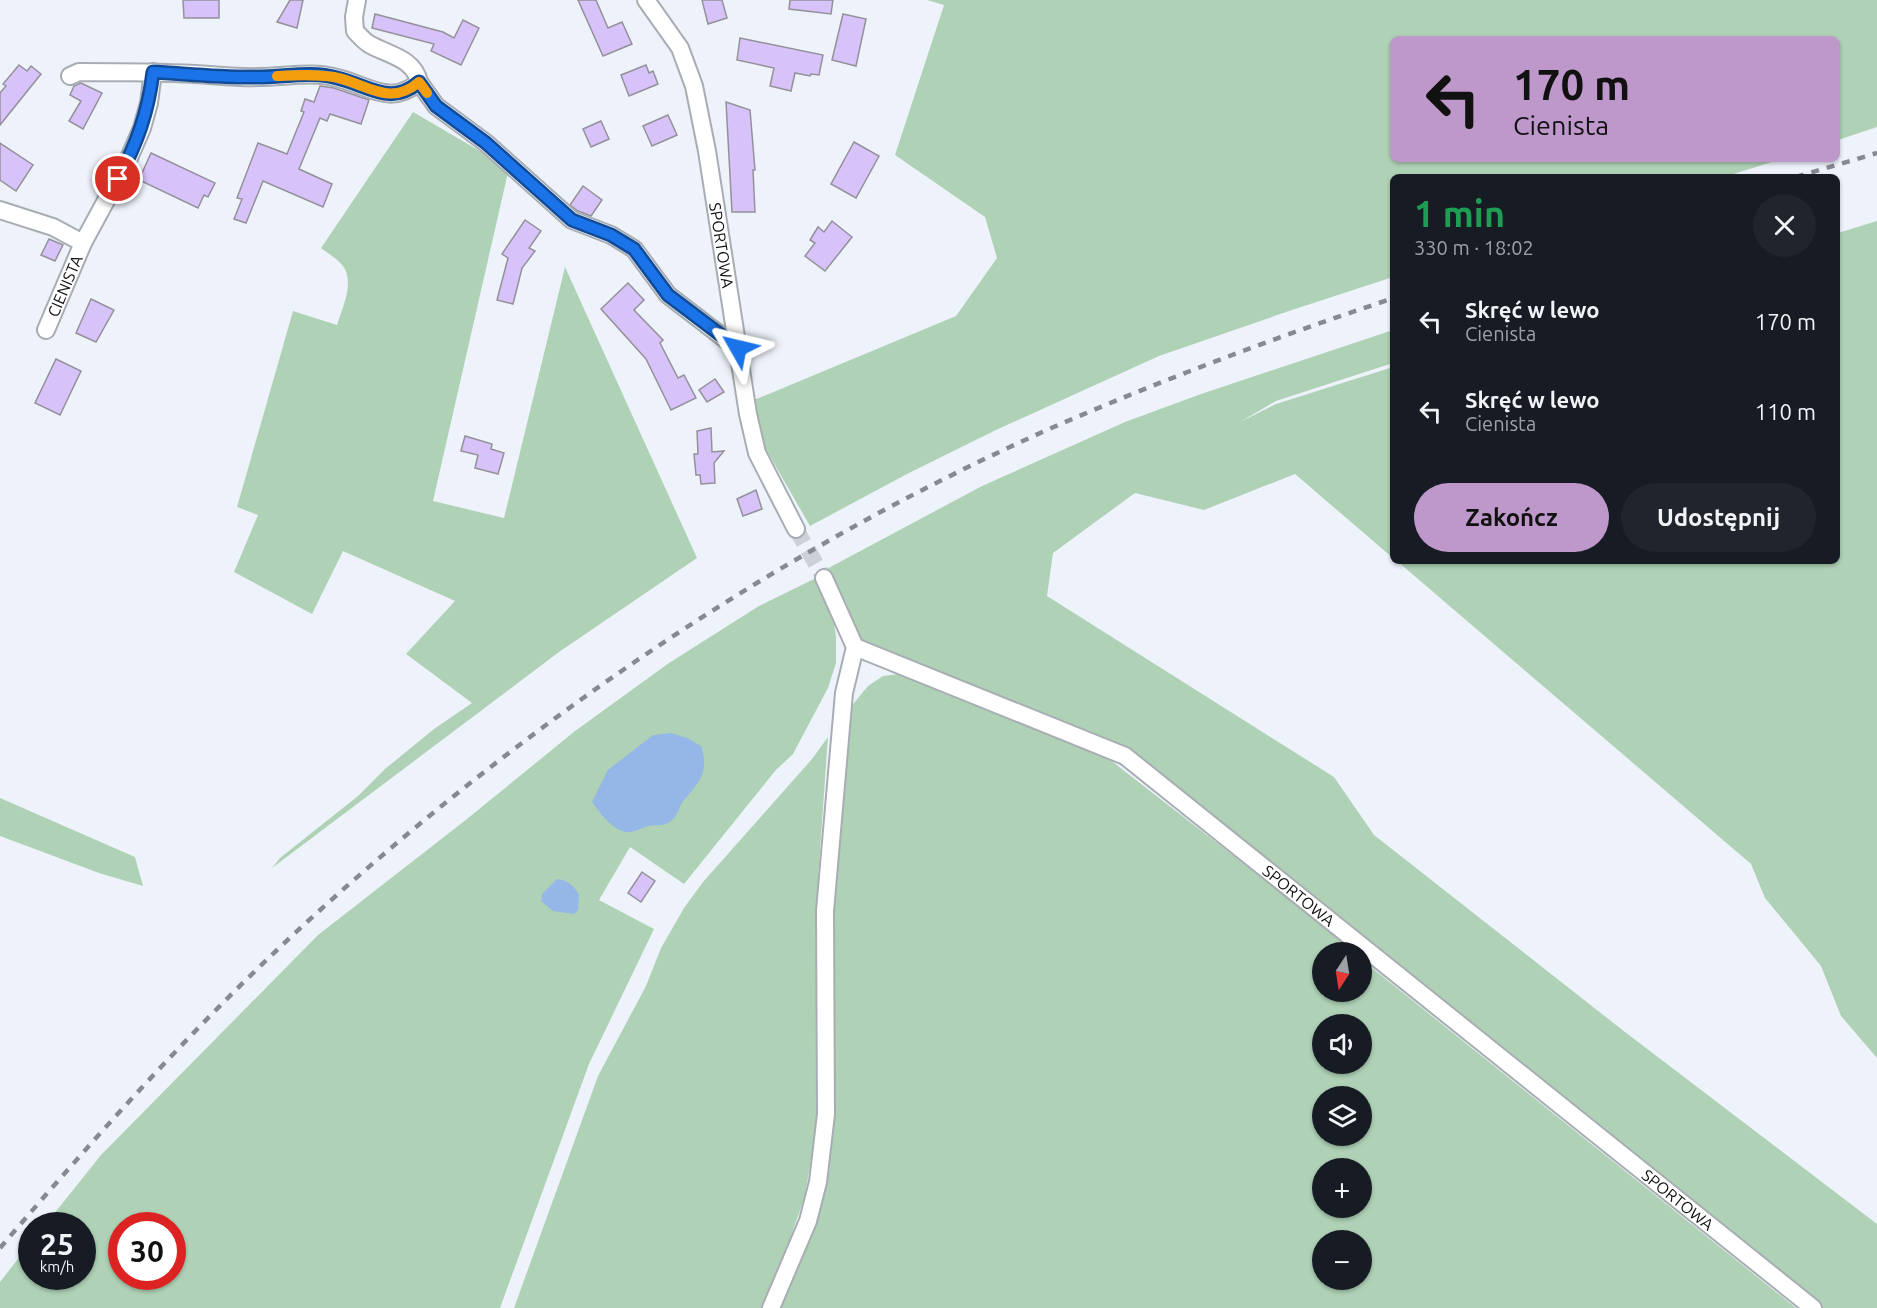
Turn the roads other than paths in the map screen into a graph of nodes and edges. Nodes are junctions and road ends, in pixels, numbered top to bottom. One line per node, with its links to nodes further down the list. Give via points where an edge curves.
1 (357, 0): 5 (street, via 355,31 367,43 416,70)
2 (646, 0): 9 (street, SPORTOWA, via 680,48 694,86)
3 (153, 72): 4 (street, via 79,72); 5 (street, via 257,77 315,74 399,94); 7 (street, CIENISTA, via 142,128)
4 (70, 76)
5 (419, 82): 9 (street, via 436,106 486,143 572,220 634,249 668,295)
6 (0, 210): 7 (street, CIENISTA, via 53,227)
7 (83, 243): 8 (street, CIENISTA)
8 (46, 330)
9 (738, 348): 10 (street, SPORTOWA, via 757,453)
10 (796, 528)
11 (824, 578): 12 (street)
12 (855, 647): 13 (street, via 844,693 825,911 825,1114 818,1182 808,1221); 14 (street, SPORTOWA, via 1125,756)
13 (771, 1308)
14 (1813, 1308)

